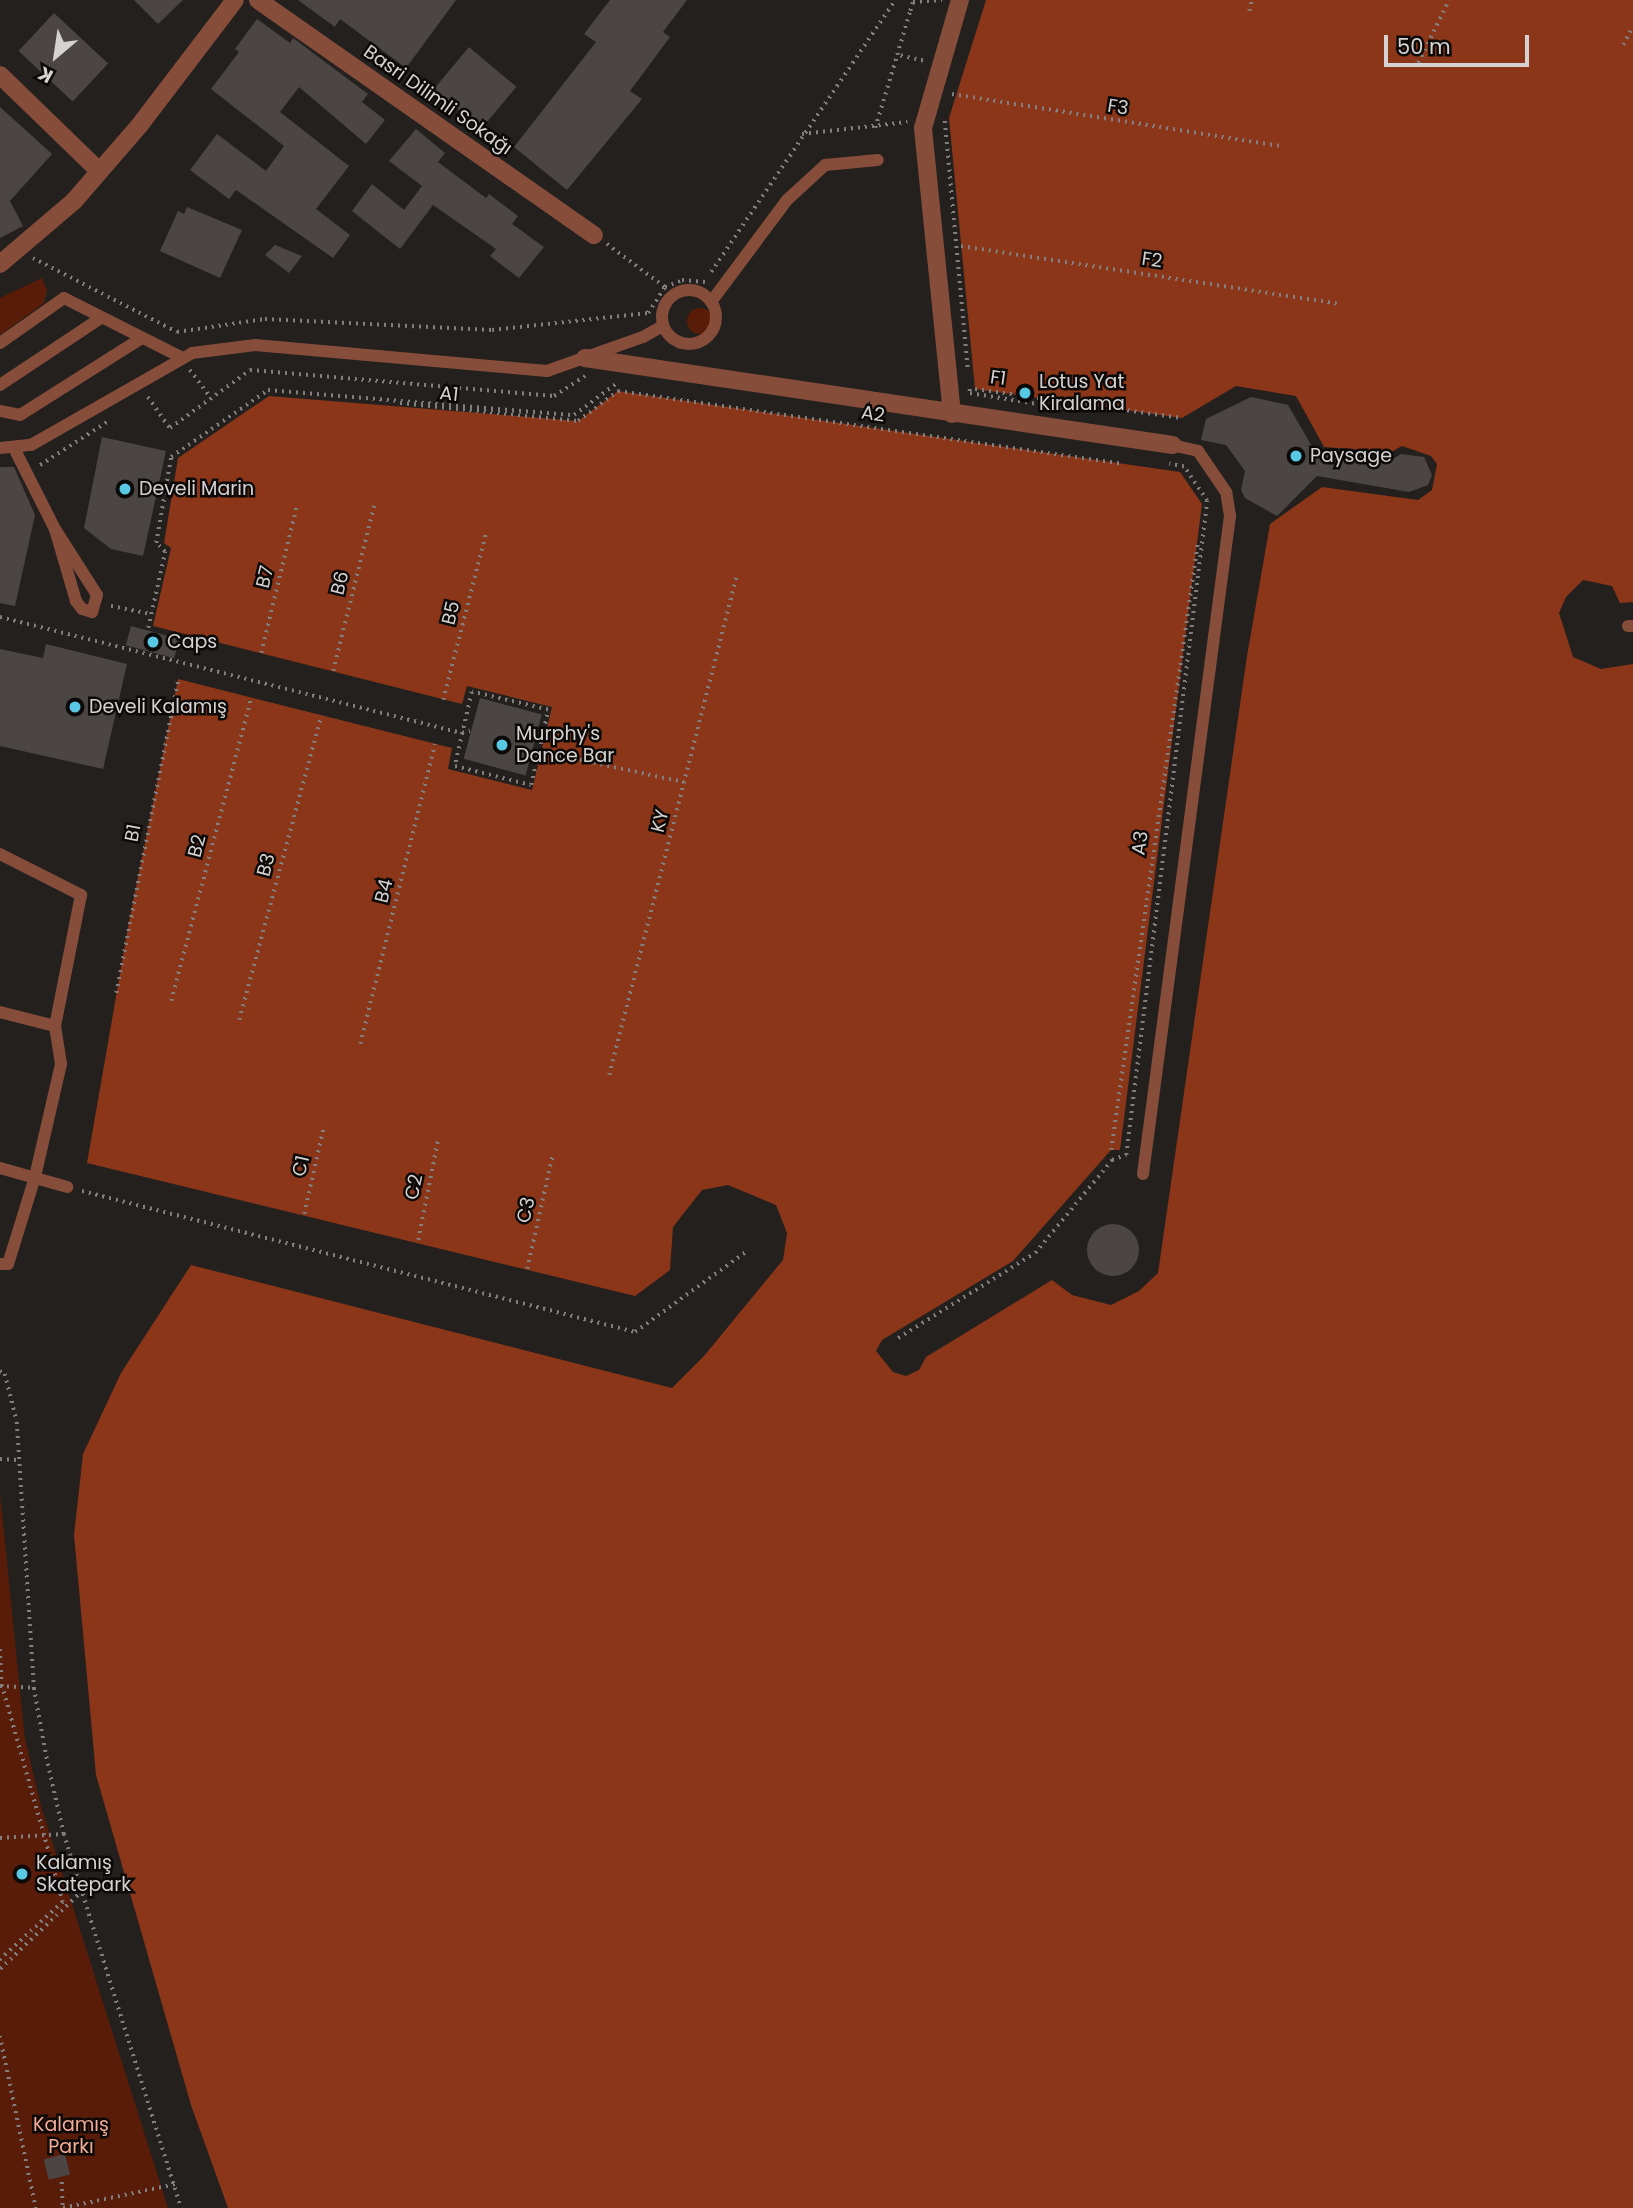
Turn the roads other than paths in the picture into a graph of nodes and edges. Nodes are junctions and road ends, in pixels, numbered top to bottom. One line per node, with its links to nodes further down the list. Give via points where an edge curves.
1 (235, 0): 6 (street)
2 (258, 0): 7 (street, Basri Dilimli Sokağı)
3 (960, 0): 18 (street, via 923,128)
4 (0, 75): 6 (street)
5 (878, 159): 9 (lane, via 825,165 788,200)
6 (99, 171): 8 (street, via 74,201)
7 (594, 235)
8 (0, 264)
9 (711, 302): 11 (lane, via 697,291 681,291 663,309); 11 (lane, via 714,327 703,340 677,341)
10 (101, 318): 12 (lane); 13 (lane, via 64,298); 16 (lane)
11 (663, 326): 15 (lane)
12 (140, 339): 14 (lane); 17 (lane, via 20,415)
13 (0, 342)
14 (181, 357): 15 (lane, via 254,345 547,371); 20 (lane, via 31,445)
15 (585, 358): 18 (street)
16 (0, 385)
17 (0, 411)
18 (952, 414): 19 (street)
19 (1173, 445): 26 (lane, via 1198,451 1226,492 1230,516)
20 (5, 448): 21 (lane)
21 (55, 529): 21 (lane, via 79,606 92,612 98,603 90,582)
22 (0, 853): 24 (lane, via 81,895)
23 (0, 1012): 24 (lane)
24 (55, 1026): 27 (lane, via 61,1064)
25 (0, 1168): 27 (lane)
26 (1143, 1174)
27 (35, 1177): 28 (lane); 29 (lane, via 8,1264)
28 (67, 1187)
29 (0, 1264)

